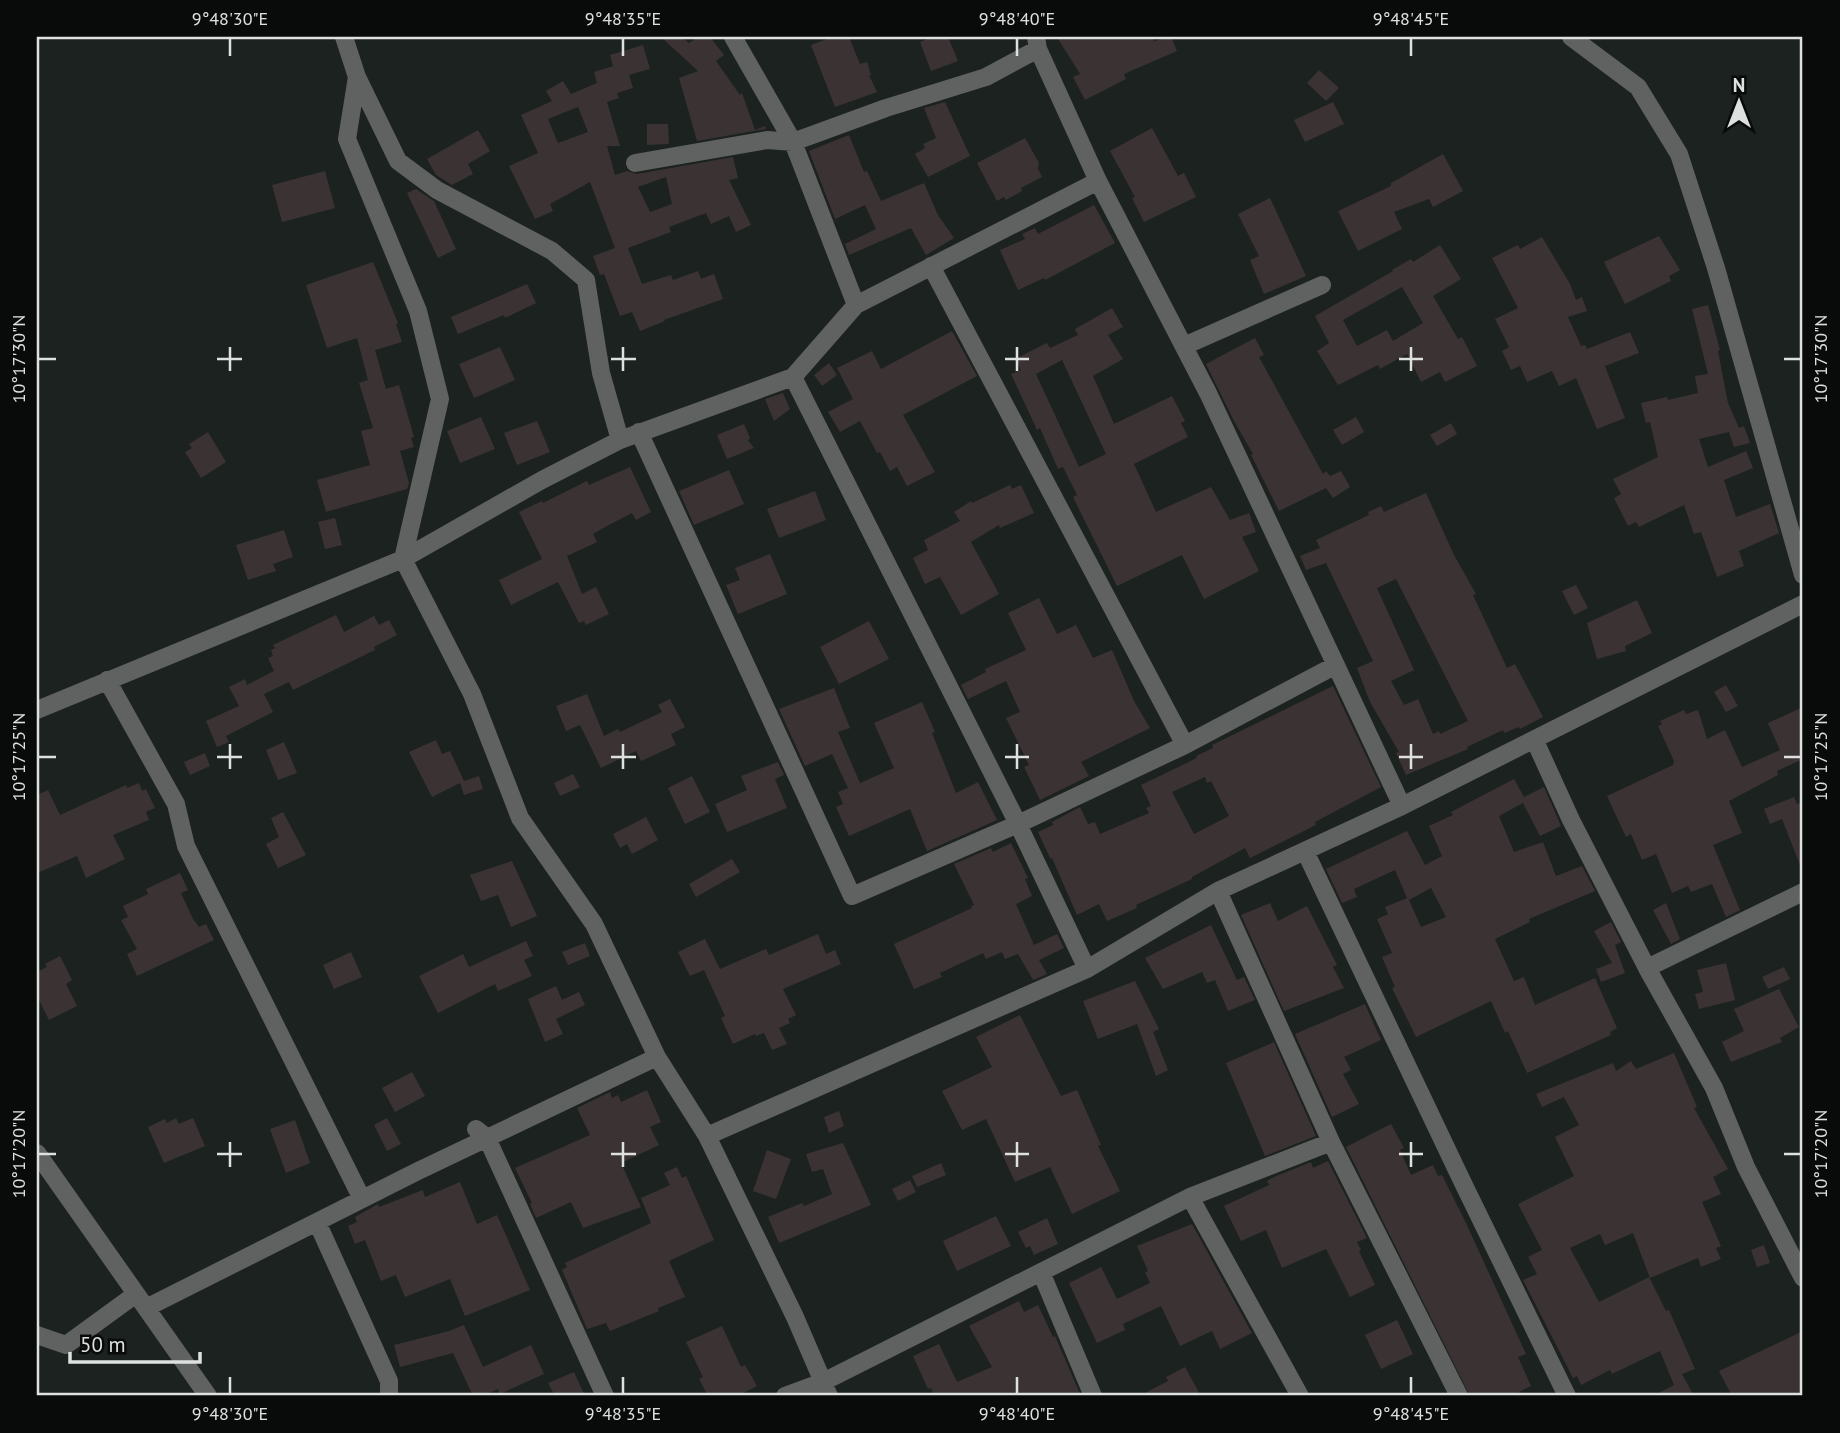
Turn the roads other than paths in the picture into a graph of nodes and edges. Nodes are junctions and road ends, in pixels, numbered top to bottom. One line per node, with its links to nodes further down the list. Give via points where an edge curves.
1 (344, 37): 5 (street)
2 (733, 37): 6 (street)
3 (1571, 37): 17 (street, via 1637,87 1679,154)
4 (1037, 43): 6 (street, via 986,77); 8 (street)
5 (357, 77): 15 (street, via 398,161 437,190 552,251 586,280 601,373); 16 (street, via 347,139 418,310 440,399)
6 (793, 142): 7 (street, via 767,141); 11 (street)
7 (635, 163)
8 (1098, 181): 9 (street); 12 (street)
9 (931, 266): 11 (street); 23 (street)
10 (1322, 285): 12 (street)
11 (856, 304): 13 (street)
12 (1184, 346): 19 (street)
13 (793, 377): 14 (street); 25 (street)
14 (639, 432): 15 (street); 25 (street, via 852,896)
15 (620, 440): 16 (street)
16 (403, 559): 20 (street); 31 (street, via 472,694 520,818 594,924)
17 (1803, 575)
18 (1803, 604): 22 (street)
19 (1336, 665): 23 (street); 24 (street)
20 (107, 680): 21 (street); 37 (street, via 176,804 186,846)
21 (37, 710)
22 (1535, 741): 24 (street); 29 (street)
23 (1185, 745): 25 (street)
24 (1402, 806): 26 (street)
25 (1018, 824): 30 (street)
26 (1305, 851): 27 (street); 51 (street)
27 (1219, 891): 30 (street); 34 (street)
28 (1803, 891): 29 (street)
29 (1647, 968): 39 (street, via 1714,1088 1746,1167)
30 (1087, 969): 33 (street)
31 (657, 1058): 32 (street); 33 (street)
32 (482, 1133): 37 (street); 46 (street)
33 (707, 1136): 43 (street)
34 (1331, 1142): 36 (street); 50 (street)
35 (37, 1153): 41 (street)
36 (1189, 1197): 40 (street); 49 (street)
37 (362, 1199): 38 (street)
38 (317, 1222): 41 (street); 45 (street, via 389,1381)
39 (1801, 1267)
40 (1041, 1272): 43 (street); 48 (street)
41 (141, 1301): 42 (street, via 66,1345); 44 (street)
42 (37, 1335)
43 (826, 1389): 47 (street)
44 (208, 1396)
45 (389, 1396)
46 (605, 1396)
47 (785, 1396)
48 (1093, 1396)
49 (1300, 1396)
50 (1460, 1396)
51 (1567, 1396)

